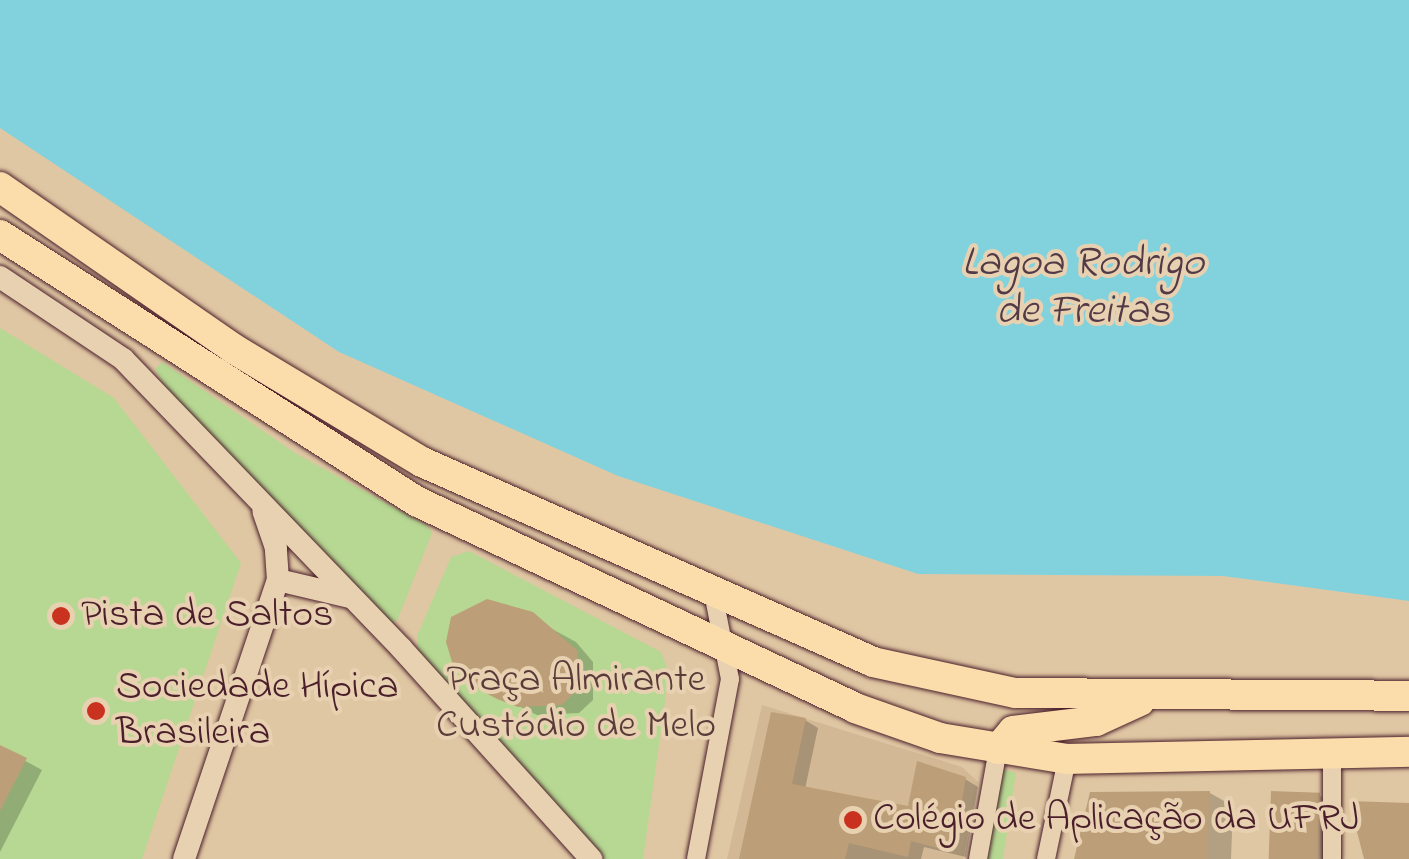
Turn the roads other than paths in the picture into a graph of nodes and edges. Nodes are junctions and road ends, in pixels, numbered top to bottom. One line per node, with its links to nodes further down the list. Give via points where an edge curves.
1 (0, 187): 6 (highway, via 234,349 422,462)
2 (0, 235): 8 (highway, via 418,502)
3 (0, 276): 4 (street, via 123,359)
4 (257, 498): 5 (street, via 276,548); 7 (street)
5 (278, 580): 7 (street); 15 (street)
6 (712, 592): 8 (street); 10 (highway, via 872,662 936,679 1015,693)
7 (353, 599): 16 (street)
8 (726, 651): 11 (highway, via 855,708); 17 (street, via 728,702)
9 (1409, 696): 10 (highway)
10 (1142, 699): 11 (highway, via 1096,721 1014,730)
11 (998, 750): 14 (highway); 18 (street)
12 (1409, 752): 13 (highway)
13 (1332, 753): 14 (highway); 20 (street)
14 (1067, 758): 19 (street)
15 (184, 859)
16 (590, 859)
17 (696, 859)
18 (978, 859)
19 (1046, 859)
20 (1332, 859)

